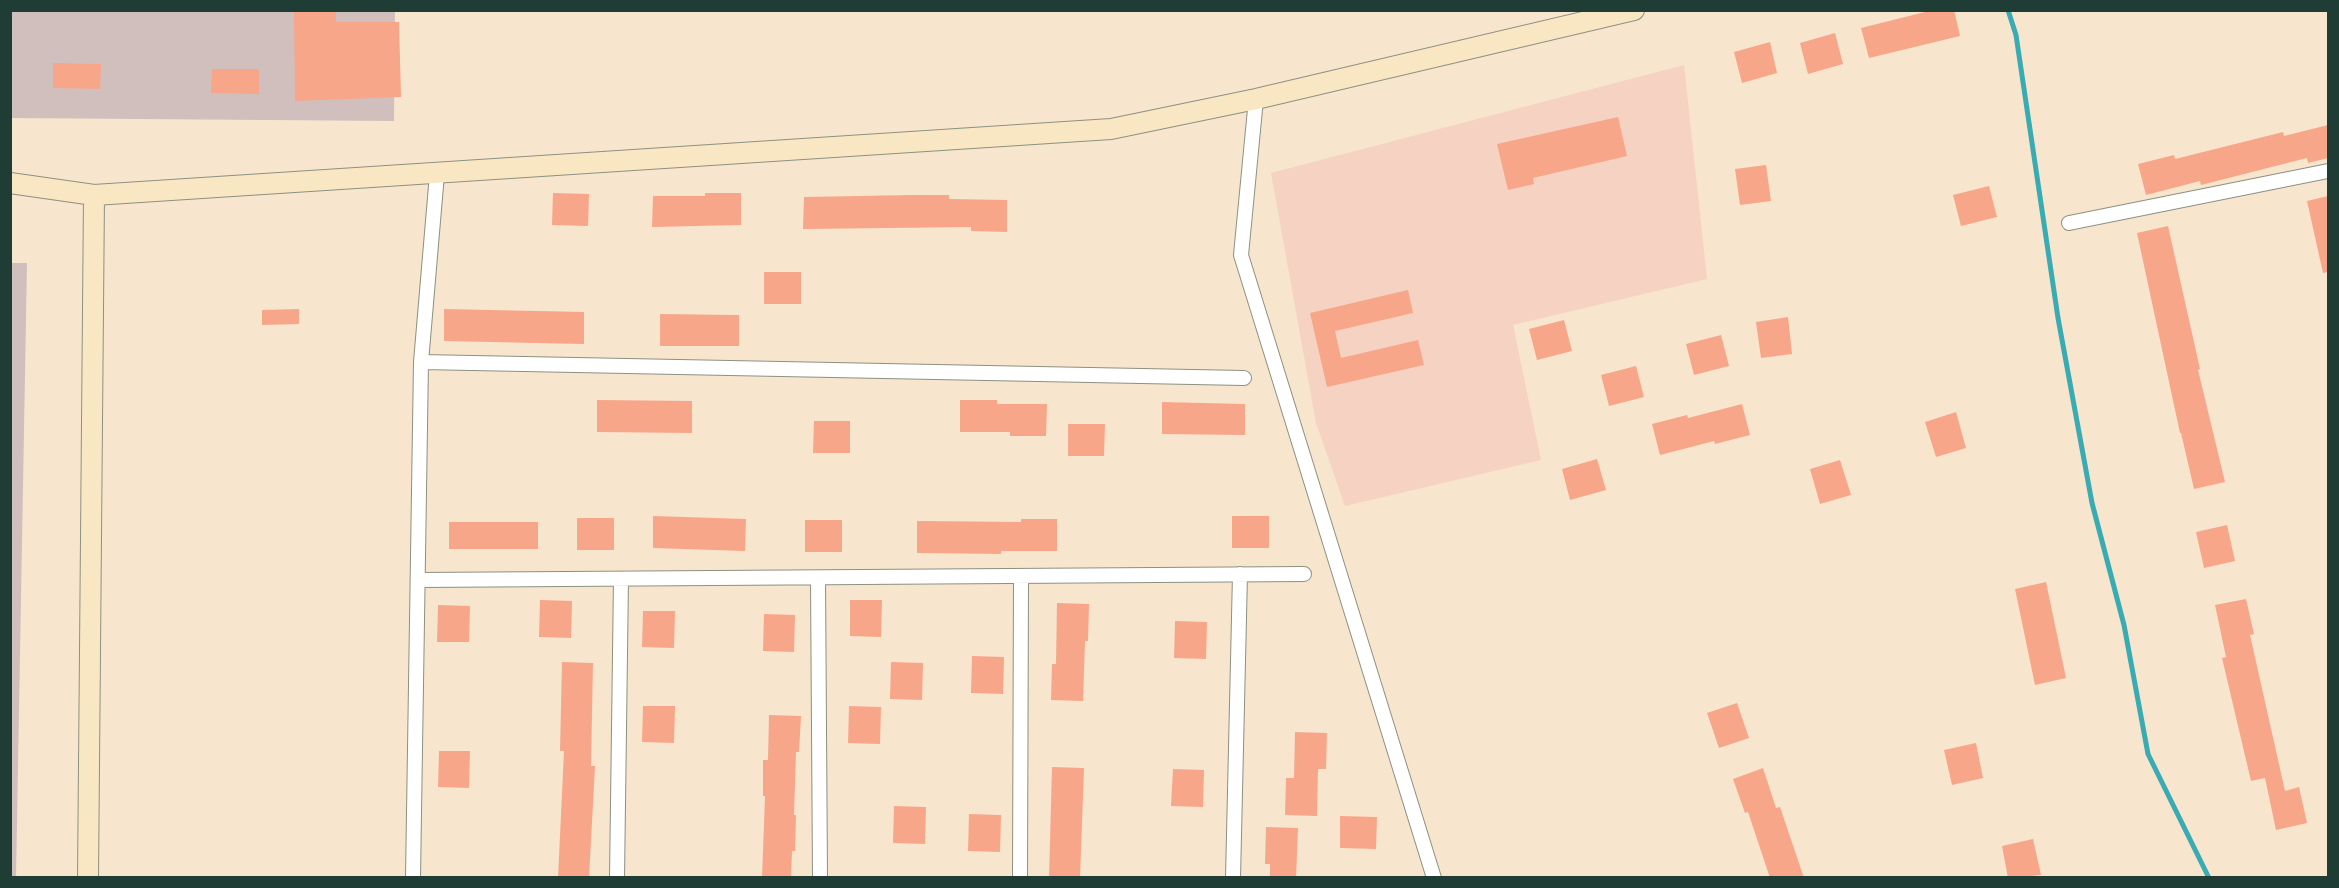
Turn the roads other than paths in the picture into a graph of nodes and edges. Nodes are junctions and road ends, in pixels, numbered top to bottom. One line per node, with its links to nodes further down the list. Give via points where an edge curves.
1 (1634, 10): 2 (street)
2 (1256, 99): 4 (street, via 1111,129); 22 (street, via 1241,255)
3 (2328, 171): 7 (street)
4 (437, 174): 6 (street); 8 (street)
5 (10, 183): 6 (street)
6 (94, 195): 16 (street)
7 (2069, 223)
8 (422, 363): 9 (street); 15 (street)
9 (1244, 378)
10 (1240, 574): 11 (street); 12 (street); 21 (street)
11 (1304, 574)
12 (1021, 577): 13 (street); 20 (street)
13 (818, 578): 14 (street); 19 (street)
14 (621, 579): 15 (street); 18 (street)
15 (418, 580): 17 (street)
16 (88, 878)
17 (413, 878)
18 (617, 878)
19 (820, 878)
20 (1020, 878)
21 (1233, 878)
22 (1434, 878)

